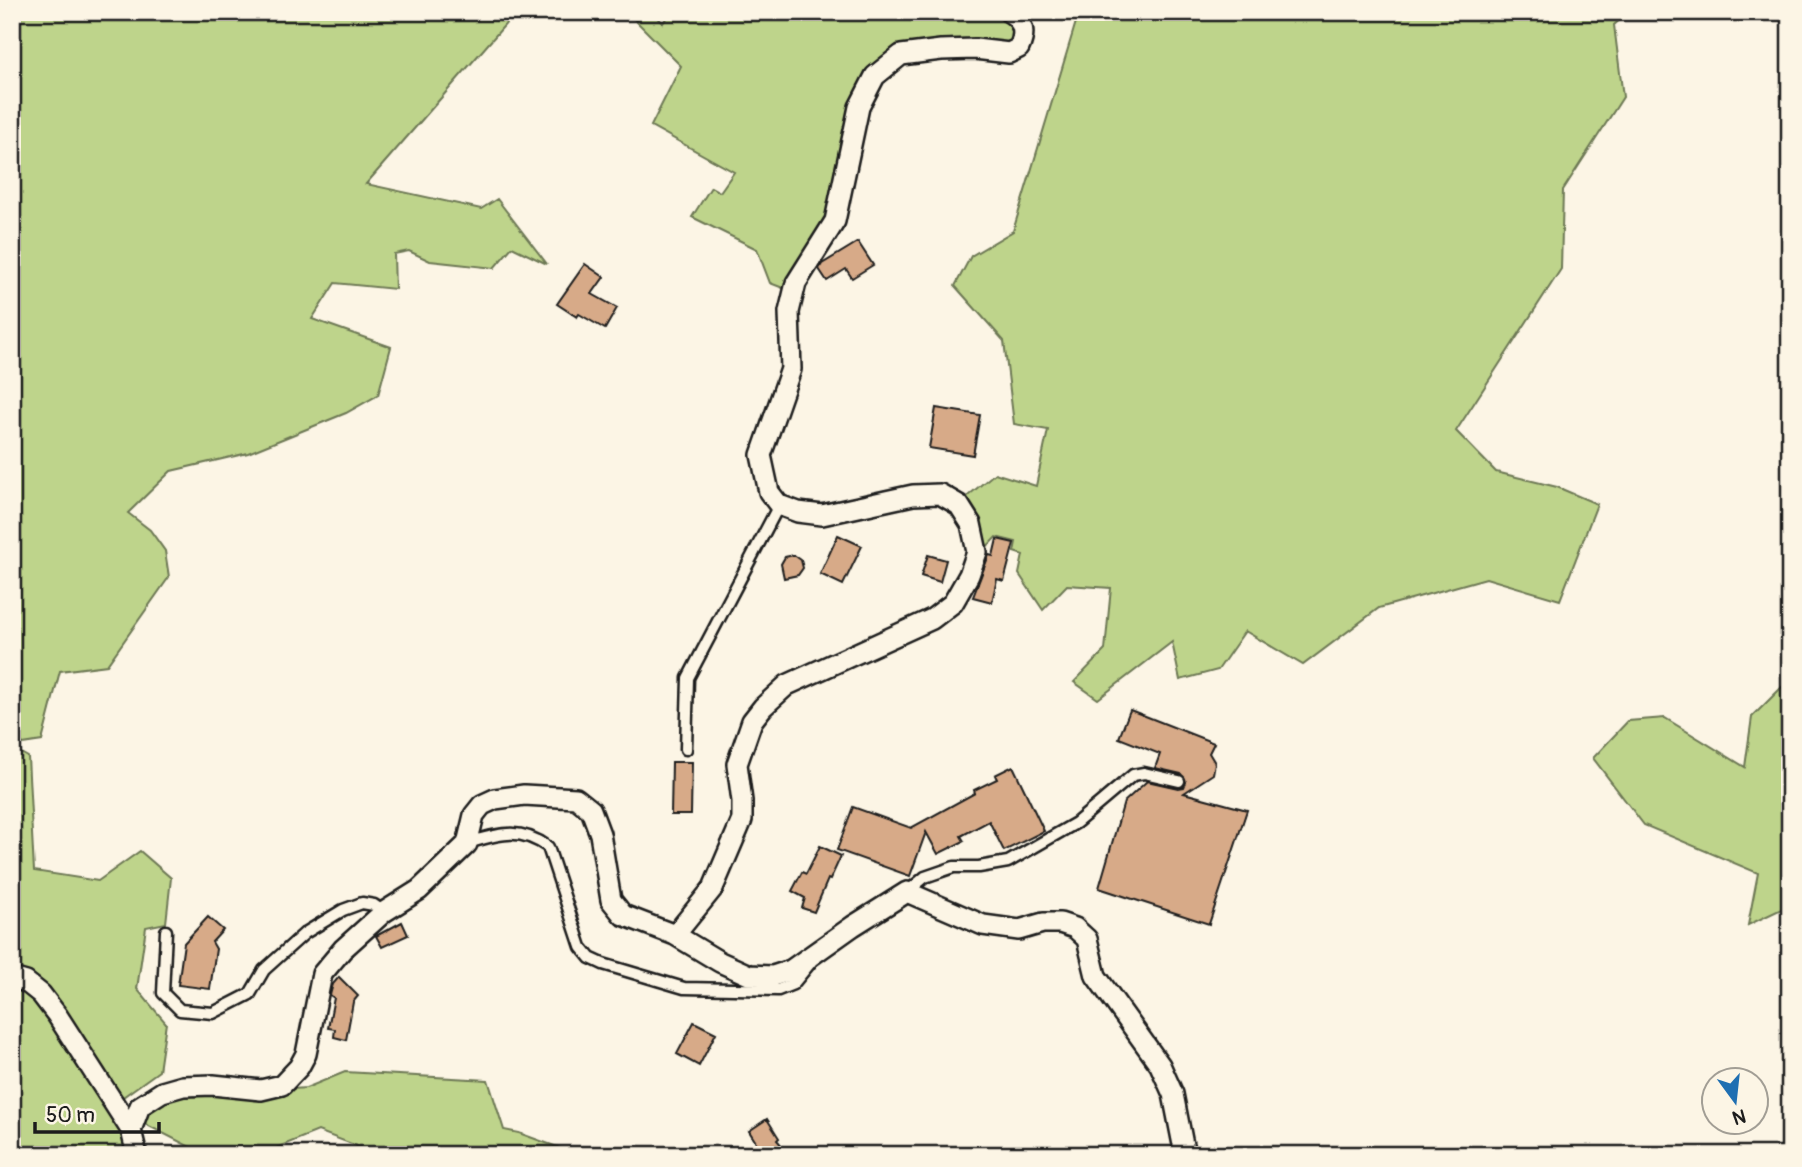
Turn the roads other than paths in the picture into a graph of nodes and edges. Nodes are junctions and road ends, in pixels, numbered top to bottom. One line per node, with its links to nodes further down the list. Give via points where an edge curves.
1 (1009, 12): 2 (street, via 1021,25 1024,37 1019,48 1009,53 975,49 901,55 875,76 859,107 835,221 796,283 789,312 792,369 761,455 769,492)
2 (779, 505): 3 (lane, via 688,678); 9 (street, via 822,515 913,495 940,494 959,505 971,524 976,552 953,603 932,619 787,685 763,707 752,721 737,764 743,820 712,888)
3 (686, 749)
4 (1179, 781): 6 (lane, via 1144,772 1133,775 1076,823 1008,862 954,867 925,877)
5 (467, 844): 7 (street, via 419,890); 9 (street, via 474,815 495,799 524,795 576,798 591,810 600,834 611,900 624,915); 10 (lane, via 502,833 520,833 548,847 581,947 603,964 684,988 778,990 803,975)
6 (907, 892): 10 (street); 14 (street, via 983,925 1019,930 1060,923 1087,939 1096,976 1160,1065 1173,1094)
7 (384, 912): 8 (lane, via 362,903 343,910 305,933 264,970 250,994 213,1013 180,1010 163,993); 12 (street, via 322,974 306,1054 282,1085 261,1090 183,1086 162,1092)
8 (166, 931)
9 (675, 935): 10 (street, via 749,975 773,976)
10 (816, 954)
11 (12, 978): 12 (street, via 41,994 85,1057)
12 (136, 1117): 13 (street)
13 (137, 1155)
14 (1185, 1155)

